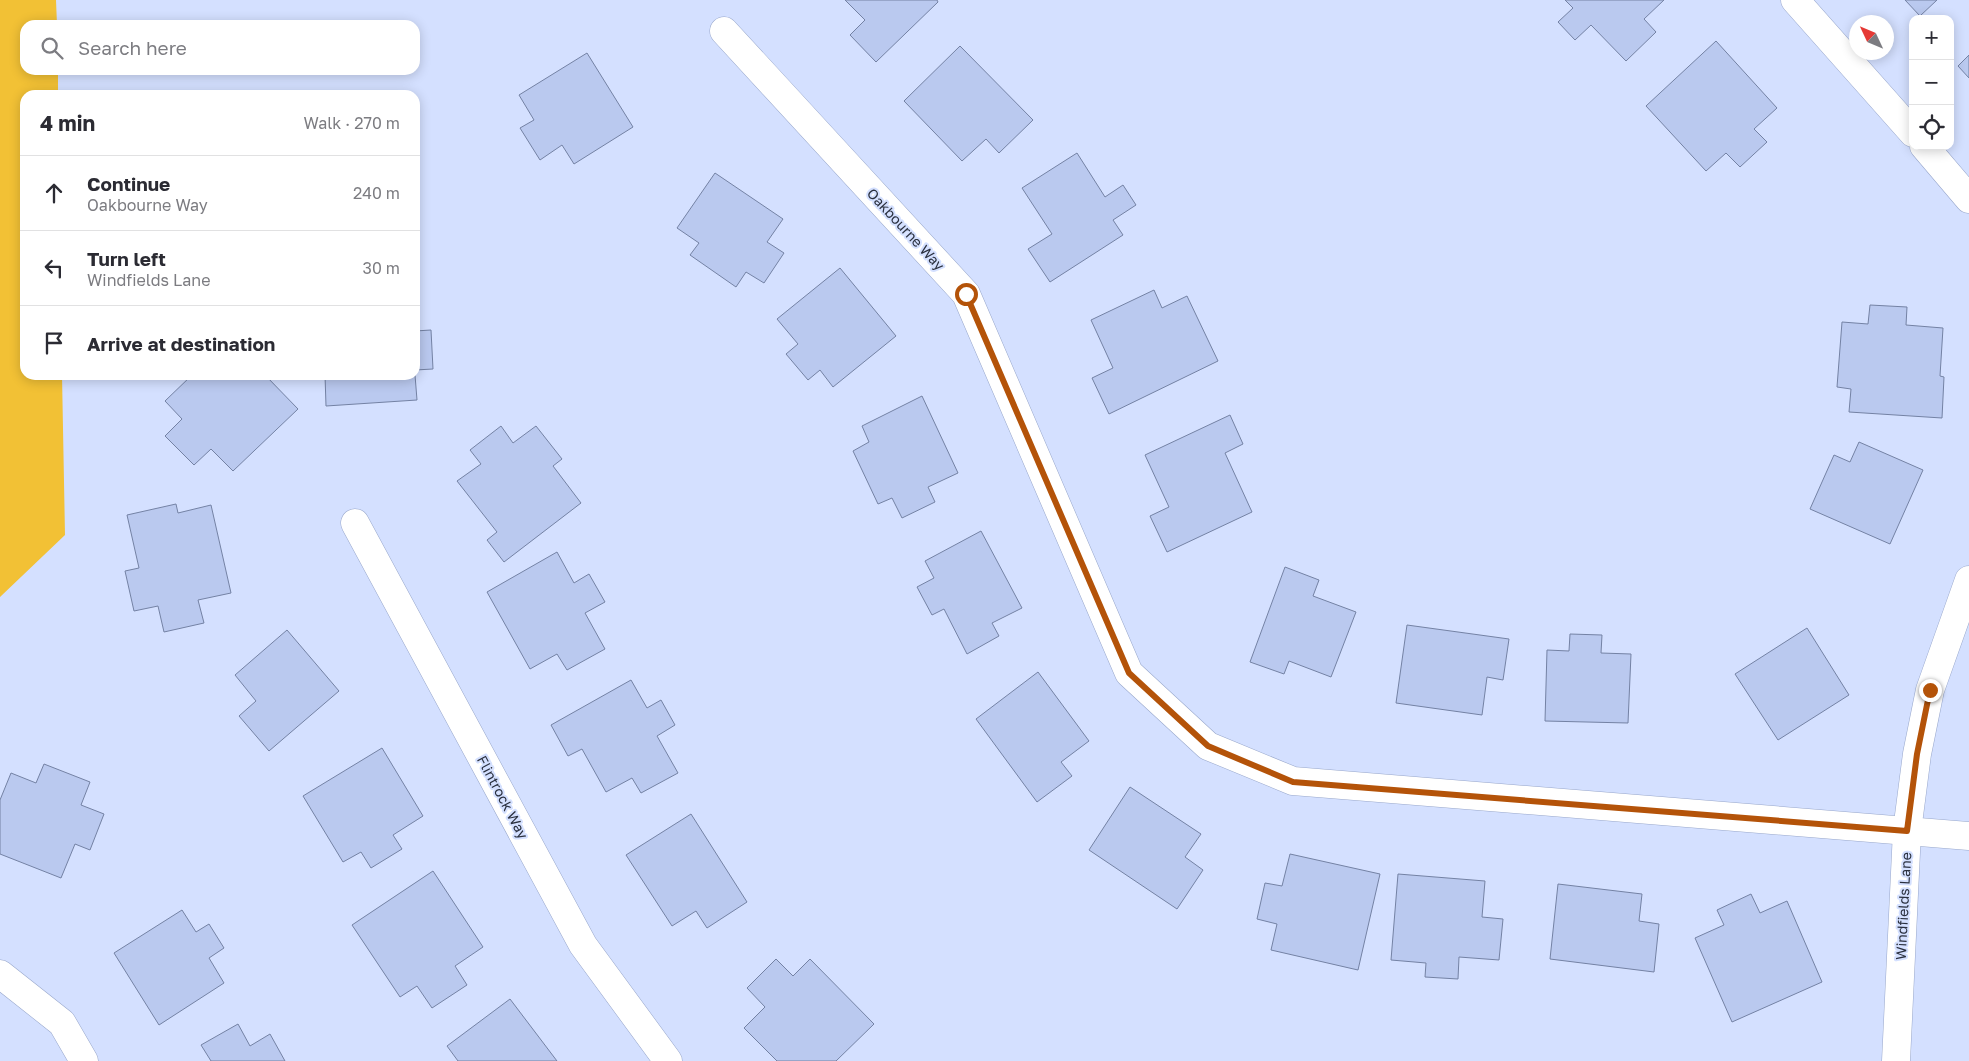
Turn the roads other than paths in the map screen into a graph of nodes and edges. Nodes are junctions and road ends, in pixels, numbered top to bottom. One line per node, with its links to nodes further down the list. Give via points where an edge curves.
1 (1795, 0): 3 (street)
2 (724, 31): 8 (street, Oakbourne Way, via 966,294 1129,673 1208,746 1293,782)
3 (1909, 128)
4 (1927, 150): 5 (street)
5 (1969, 200)
6 (355, 523): 12 (street, Flintrock Way, via 583,945)
7 (1969, 580): 8 (street, Windfields Lane, via 1930,690 1917,754)
8 (1907, 831): 9 (street, Oakbourne Way); 13 (street, Windfields Lane)
9 (1969, 836)
10 (0, 974): 11 (street, via 62,1022)
11 (84, 1061)
12 (668, 1061)
13 (1896, 1061)

